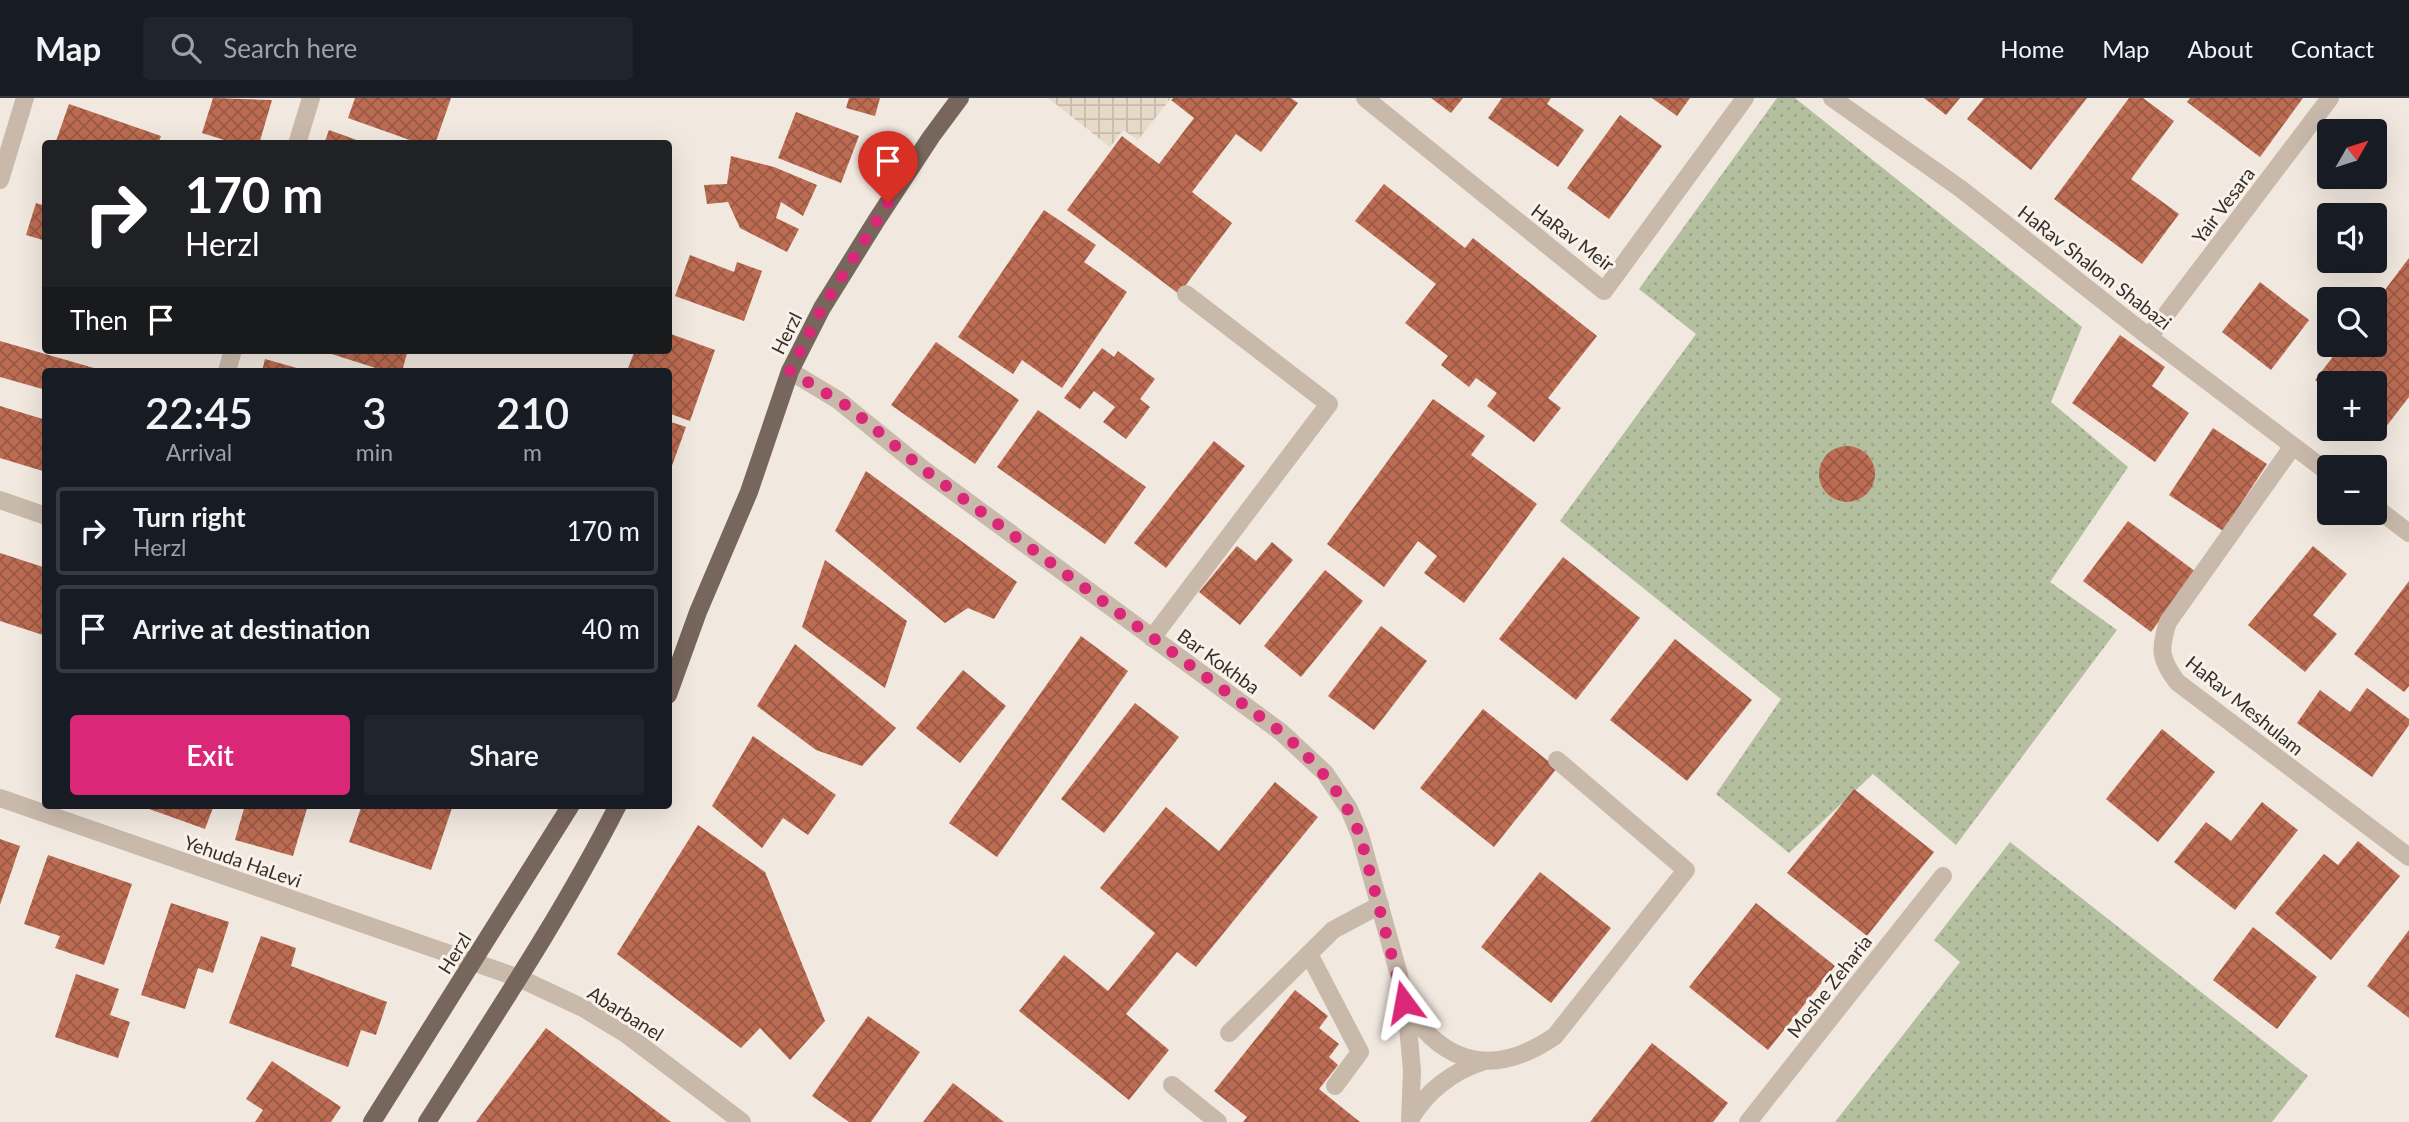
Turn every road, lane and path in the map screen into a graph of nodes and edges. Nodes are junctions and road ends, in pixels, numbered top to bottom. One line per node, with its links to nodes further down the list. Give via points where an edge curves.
1 (25, 98): 9 (street)
2 (311, 98): 8 (street)
3 (960, 98): 12 (main road, Herzl, via 863,242)
4 (1365, 98): 5 (street, HaRav Meir, via 1604,291)
5 (1745, 98)
6 (1832, 98): 11 (street, HaRav Shalom Shabazi, via 1961,189)
7 (2330, 98): 11 (street, Yair Vesara)
8 (298, 140)
9 (0, 180)
10 (1186, 294): 20 (street, via 1329,404)
11 (2149, 337): 13 (street, HaRav Shalom Shabazi)
12 (790, 371): 19 (main road, Herzl, via 749,492); 20 (street, Bar Kokhba, via 850,408 923,469)
13 (2293, 446): 14 (street, HaRav Shalom Shabazi); 27 (street, HaRav Meshulam, via 2168,622 2161,644 2164,665 2177,682)
14 (2317, 464)
15 (0, 500): 16 (street)
16 (42, 515)
17 (2387, 516): 18 (street)
18 (2409, 533)
19 (698, 612): 21 (main road, Herzl); 22 (main road, Herzl)
20 (1152, 638): 29 (street, Bar Kokhba, via 1281,732 1325,774 1349,809)
21 (672, 652)
22 (672, 684)
23 (1556, 760): 35 (street, via 1686,870 1555,1036 1526,1054)
24 (0, 798): 31 (street, Yehuda HaLevi)
25 (569, 809): 31 (main road, Herzl)
26 (616, 809): 32 (main road)
27 (2409, 857)
28 (1943, 876): 43 (street, Moshe Zeharia)
29 (1380, 905): 30 (street, via 1333,930); 33 (street, Bar Kokhba)
30 (1309, 954): 34 (street); 37 (street, via 1360,1052)
31 (473, 963): 32 (street, Abarbanel); 39 (main road, Herzl)
32 (519, 978): 40 (main road); 41 (street, Abarbanel, via 626,1034)
33 (1404, 1002): 35 (street, via 1438,1043); 38 (street, Bar Kokhba, via 1412,1064)
34 (1230, 1033)
35 (1482, 1062): 38 (street, via 1443,1082)
36 (1172, 1085): 42 (street)
37 (1335, 1086)
38 (1411, 1120)
39 (372, 1122)
40 (427, 1122)
41 (743, 1122)
42 (1218, 1122)
43 (1748, 1122)

